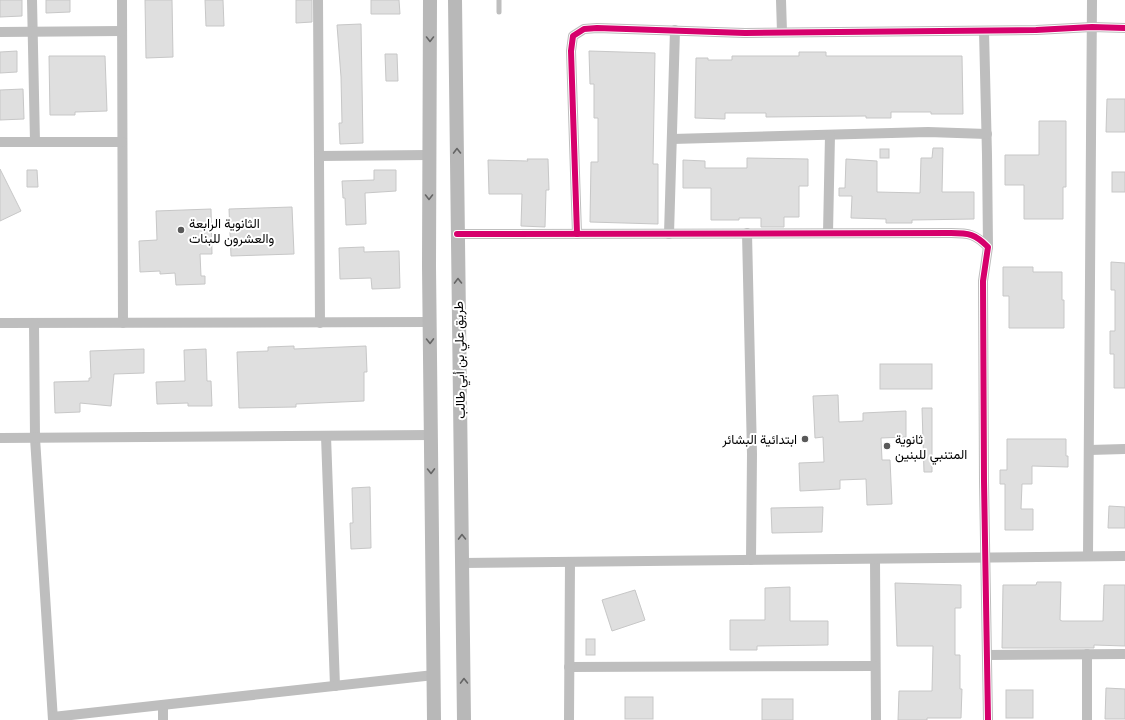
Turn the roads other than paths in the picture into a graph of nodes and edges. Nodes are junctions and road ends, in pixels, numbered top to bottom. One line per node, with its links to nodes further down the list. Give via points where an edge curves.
1 (32, 0): 16 (street)
2 (122, 0): 14 (street)
3 (318, 0): 25 (street)
4 (430, 0): 24 (main road, one-way to 24)
5 (455, 0): 28 (main road, طريق علي بن أبي طالب, one-way to 5)
6 (499, 0): 9 (lane)
7 (781, 0): 17 (street)
8 (1092, 0): 10 (street)
9 (499, 12)
10 (1092, 27): 11 (street); 13 (street); 42 (street)
11 (1125, 28)
12 (675, 30): 17 (street); 20 (street); 29 (street, via 598,28 584,29 573,36 571,51)
13 (984, 30): 17 (street); 18 (street)
14 (122, 31): 16 (street); 23 (street)
15 (0, 32): 16 (street)
16 (33, 32): 22 (street)
17 (782, 32)
18 (987, 134): 19 (street, via 928,132); 31 (street)
19 (830, 135): 20 (street); 27 (street)
20 (672, 139): 30 (street)
21 (0, 142): 22 (street)
22 (35, 142): 23 (street)
23 (122, 142): 34 (street)
24 (429, 155): 25 (street); 32 (main road, one-way to 32)
25 (319, 156): 35 (street)
26 (747, 233): 27 (street); 30 (street); 47 (street, via 752,454)
27 (828, 233): 31 (street, via 967,234 974,235)
28 (457, 234): 29 (street); 49 (main road, طريق علي بن أبي طالب, one-way to 28)
29 (577, 234): 30 (street)
30 (669, 234)
31 (988, 247): 45 (street, via 983,281)
32 (430, 322): 35 (street); 37 (main road, one-way to 37)
33 (34, 323): 34 (street); 36 (street); 40 (street)
34 (123, 323): 35 (street)
35 (320, 323)
36 (0, 324)
37 (431, 435): 38 (street); 55 (main road, one-way to 55)
38 (326, 436): 40 (street); 56 (street)
39 (0, 438): 40 (street)
40 (35, 438): 58 (street)
41 (1125, 448): 42 (street)
42 (1089, 450): 43 (street)
43 (1088, 556): 44 (street); 45 (street)
44 (1125, 556)
45 (986, 558): 46 (street); 52 (street)
46 (875, 559): 47 (street); 53 (street)
47 (751, 560): 48 (street)
48 (570, 562): 49 (street); 54 (street)
49 (462, 563): 61 (main road, طريق علي بن أبي طالب, one-way to 49)
50 (1087, 654): 51 (street); 52 (street); 65 (street)
51 (1125, 654)
52 (987, 655): 64 (street)
53 (876, 666): 54 (street); 63 (street)
54 (569, 667): 62 (street)
55 (434, 675): 56 (street); 60 (main road)
56 (335, 686): 57 (street)
57 (162, 705): 58 (street); 59 (street)
58 (53, 719)
59 (163, 720)
60 (434, 720)
61 (464, 720)
62 (569, 720)
63 (876, 720)
64 (988, 720)
65 (1087, 720)

